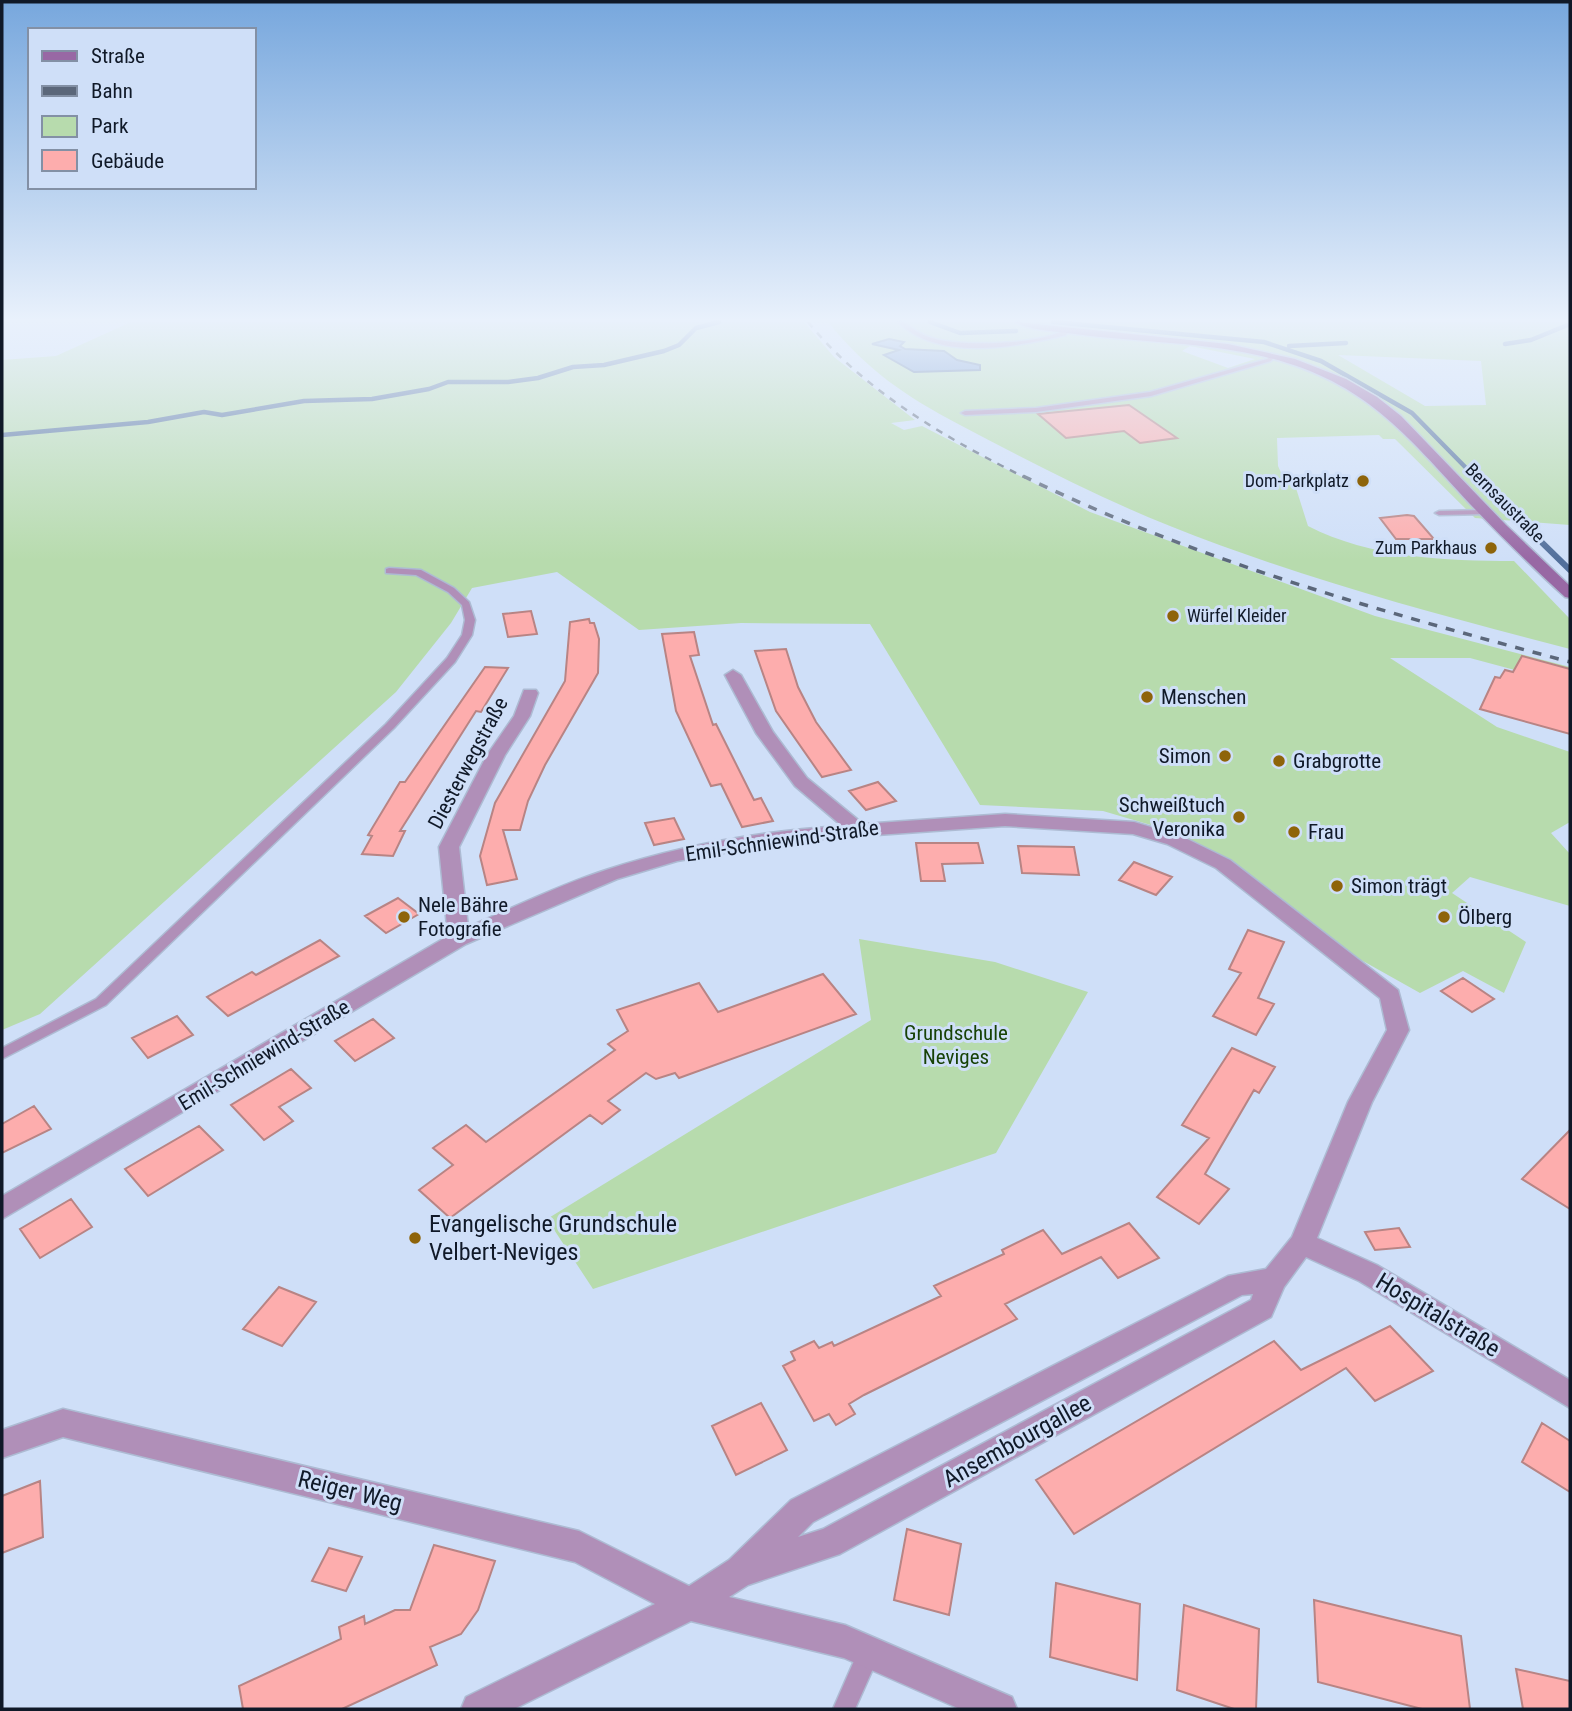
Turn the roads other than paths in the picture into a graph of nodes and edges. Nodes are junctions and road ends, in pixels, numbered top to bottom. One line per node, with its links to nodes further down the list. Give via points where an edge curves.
1 (1094, 402): 3 (lane)
2 (1373, 402): 4 (main road, Bernsaustraße, via 1385,409)
3 (965, 413)
4 (1485, 512): 5 (lane); 7 (main road, Bernsaustraße)
5 (1439, 513)
6 (389, 571): 13 (lane, via 418,572 466,604 467,635 451,660 390,726 101,1002)
7 (1570, 594)
8 (733, 675): 10 (street, via 765,733 801,782)
9 (530, 693): 11 (street, Diesterwegstraße, via 522,716 496,755 449,847)
10 (857, 829): 11 (street, Emil-Schniewind-Straße, via 790,835 674,856 610,875); 12 (street, Emil-Schniewind-Straße, via 1005,820 1134,828 1174,840 1223,864)
11 (459, 939): 14 (street, Emil-Schniewind-Straße)
12 (1390, 995): 15 (street, Ansembourgallee, via 1398,1030 1360,1102)
13 (2, 1054)
14 (2, 1209)
15 (1302, 1243): 16 (street, Ansembourgallee); 17 (street, Hospitalstraße, via 1368,1273)
16 (1273, 1279): 19 (street, Ansembourgallee, via 1238,1284 802,1511); 19 (street, Ansembourgallee, via 1261,1308 829,1543)
17 (1570, 1395)
18 (2, 1444): 20 (street, Reiger Weg, via 63,1423 264,1469 579,1547)
19 (740, 1571): 20 (street, Ansembourgallee)
20 (690, 1604): 21 (street, Reiger Weg); 22 (street, Ansembourgallee)
21 (870, 1653): 23 (lane); 24 (street, Reiger Weg)
22 (478, 1709)
23 (844, 1709)
24 (1000, 1709)

